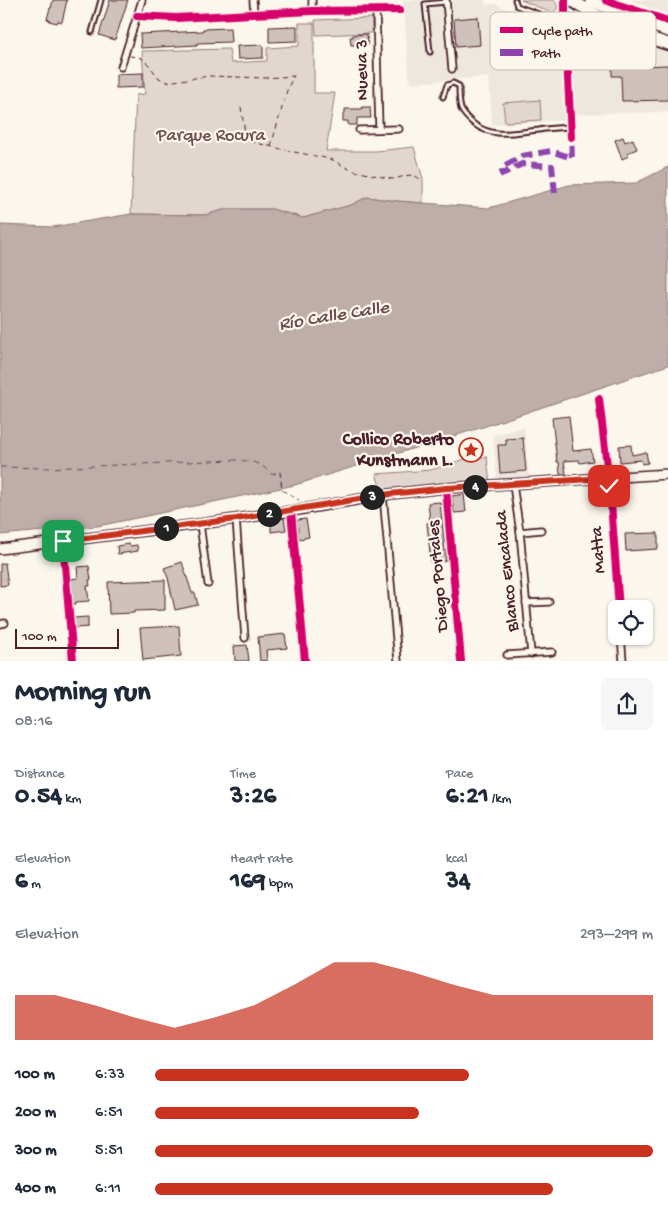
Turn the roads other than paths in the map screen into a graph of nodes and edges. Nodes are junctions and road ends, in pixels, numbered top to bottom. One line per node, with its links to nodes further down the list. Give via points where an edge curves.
1 (101, 0): 20 (lane)
2 (142, 0): 17 (street)
3 (253, 0): 16 (street)
4 (312, 0): 12 (street)
5 (515, 0): 13 (lane, via 517,6)
6 (571, 0): 14 (highway)
7 (591, 0): 9 (highway)
8 (446, 1): 23 (lane, via 425,4); 25 (street)
9 (600, 3): 15 (highway)
10 (376, 10): 11 (street); 12 (street); 31 (street, Nueva 3)
11 (400, 10)
12 (312, 11): 16 (street)
13 (533, 12)
14 (591, 12)
15 (619, 12)
16 (254, 14): 17 (street, via 176,18)
17 (137, 16): 24 (street)
18 (656, 27): 19 (highway)
19 (668, 31)
20 (92, 32)
21 (656, 40): 22 (highway)
22 (668, 44)
23 (430, 52)
24 (121, 66)
25 (452, 69)
26 (568, 70): 28 (street)
27 (443, 98): 28 (lane, via 447,85 457,84 465,116 484,130 496,134)
28 (571, 128): 32 (street)
29 (399, 129): 31 (street)
30 (358, 130): 31 (street)
31 (379, 130)
32 (571, 138)
33 (599, 399): 35 (street, Matta)
34 (668, 474): 35 (main road)
35 (608, 478): 36 (main road); 47 (street, Matta)
36 (514, 485): 37 (main road); 43 (street, Blanco Encalada)
37 (446, 488): 38 (main road); 58 (street, Diego Portales)
38 (383, 495): 39 (main road); 57 (street)
39 (291, 510): 40 (main road); 56 (street)
40 (236, 519): 41 (main road); 50 (street)
41 (200, 524): 44 (main road); 46 (street)
42 (541, 530): 43 (street)
43 (520, 532): 49 (street, Blanco Encalada)
44 (63, 541): 45 (main road); 55 (street)
45 (0, 549)
46 (208, 584)
47 (618, 600)
48 (549, 602): 49 (street)
49 (526, 603): 53 (street, Blanco Encalada)
50 (245, 638)
51 (622, 645): 59 (street)
52 (552, 652): 53 (street, Blanco Encalada)
53 (531, 654): 54 (street, Blanco Encalada)
54 (508, 655)
55 (73, 661)
56 (305, 661)
57 (398, 661)
58 (461, 661)
59 (623, 661)

